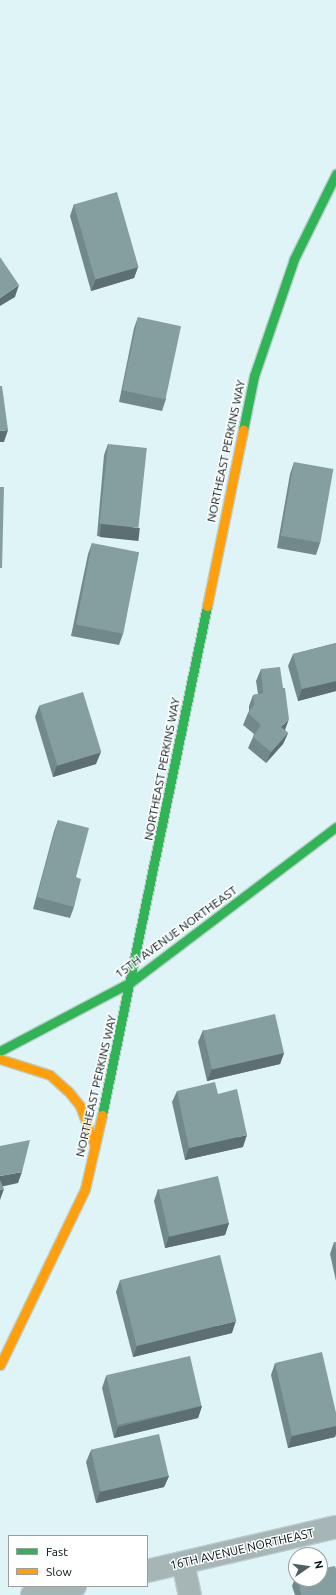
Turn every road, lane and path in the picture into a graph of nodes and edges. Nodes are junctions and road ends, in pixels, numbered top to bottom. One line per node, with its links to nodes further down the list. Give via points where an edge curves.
1 (336, 174): 3 (main road, NORTHEAST PERKINS WAY, via 294,259 254,376)
2 (336, 827): 3 (main road, 15TH AVENUE NORTHEAST)
3 (132, 982): 4 (main road, 15TH AVENUE NORTHEAST); 6 (main road, NORTHEAST PERKINS WAY)
4 (0, 1051)
5 (0, 1059): 6 (main road, via 50,1075 68,1091 80,1106)
6 (95, 1146): 7 (main road, NORTHEAST PERKINS WAY, via 85,1189)
7 (0, 1365)
8 (336, 1527): 9 (street, 16TH AVENUE NORTHEAST)
9 (183, 1563): 10 (street, 16TH AVENUE NORTHEAST); 13 (street)
10 (148, 1571)
11 (70, 1587): 12 (street)
12 (32, 1595)
13 (190, 1595)

